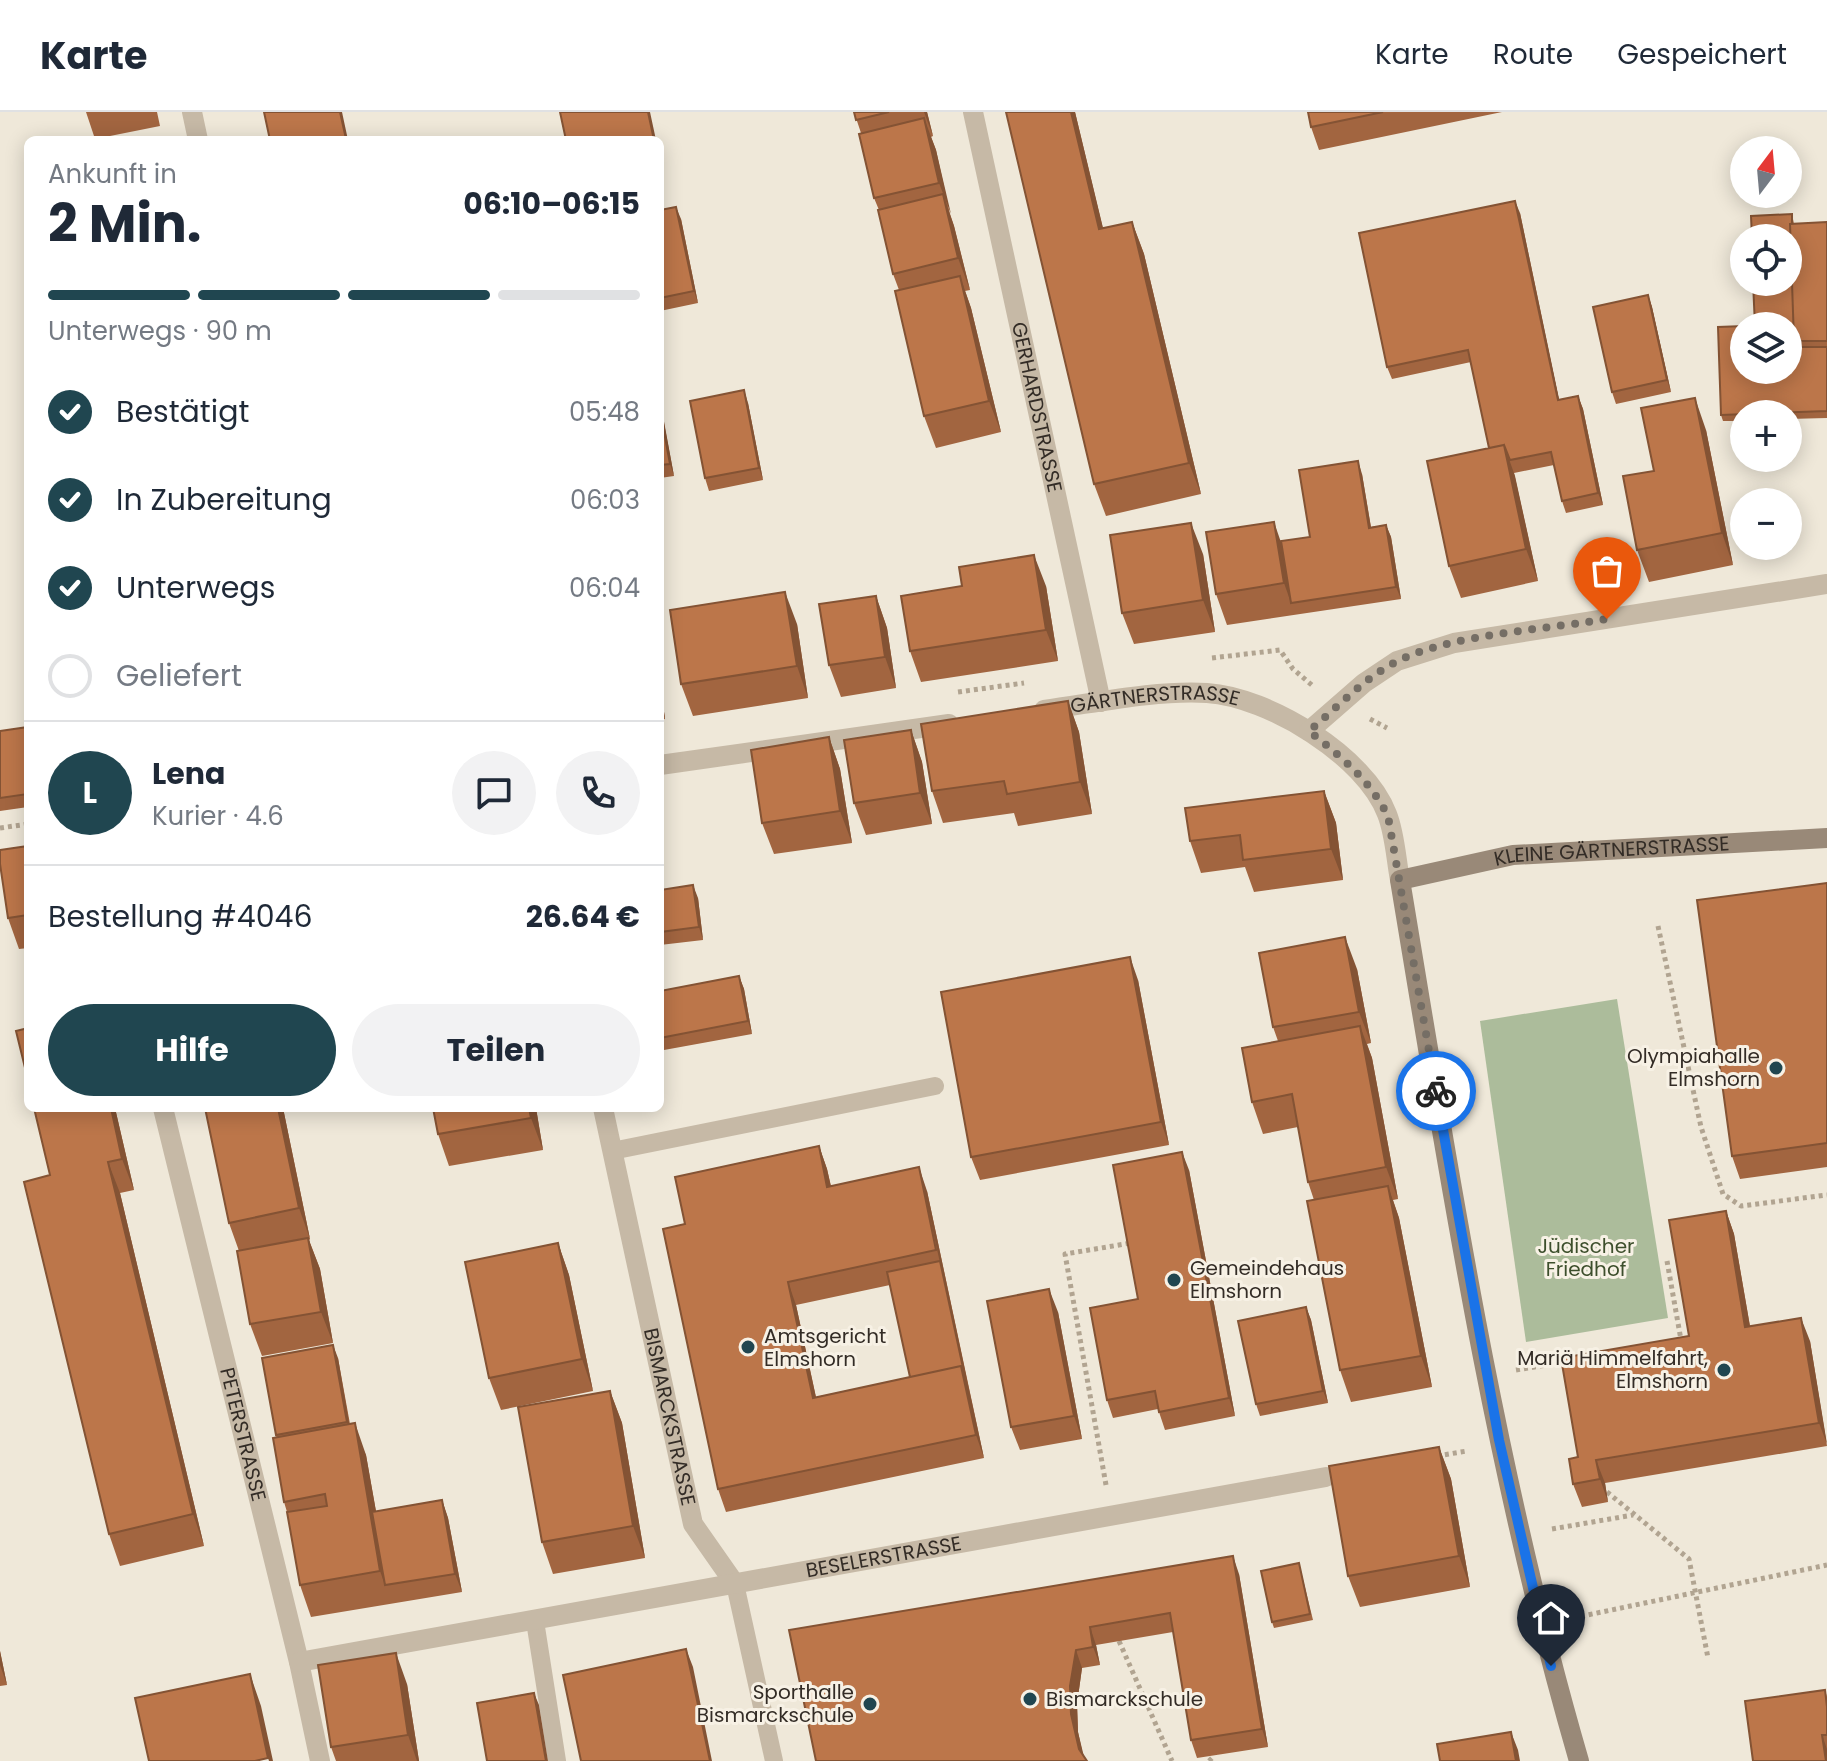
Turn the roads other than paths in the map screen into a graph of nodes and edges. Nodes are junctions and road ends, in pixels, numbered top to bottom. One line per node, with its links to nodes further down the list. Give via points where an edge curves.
1 (192, 112): 3 (street)
2 (973, 112): 5 (street, GERHARDSTRASSE)
3 (197, 136)
4 (1827, 584): 8 (street, via 1454,643 1397,661)
5 (1101, 702): 6 (street, GÄRTNERSTRASSE); 8 (street, GÄRTNERSTRASSE, via 1207,693 1269,710)
6 (1022, 713)
7 (975, 720): 9 (street)
8 (1309, 731): 11 (street, GÄRTNERSTRASSE, via 1376,793 1388,816)
9 (664, 764)
10 (1827, 838): 11 (main road, KLEINE GÄRTNERSTRASSE, via 1513,855)
11 (1400, 880): 23 (main road, via 1487,1376 1540,1624)
12 (935, 1086): 15 (lane)
13 (164, 1112): 19 (street, PETERSTRASSE)
14 (604, 1112): 15 (street, BISMARCKSTRASSE)
15 (612, 1151): 17 (street, BISMARCKSTRASSE, via 693,1524)
16 (1326, 1477): 17 (street, BESELERSTRASSE)
17 (735, 1584): 18 (street, BESELERSTRASSE); 22 (lane, BISMARCKSTRASSE)
18 (535, 1621): 19 (street, BESELERSTRASSE); 21 (lane)
19 (299, 1662): 20 (street, PETERSTRASSE)
20 (320, 1761)
21 (557, 1761)
22 (774, 1761)
23 (1579, 1761)

